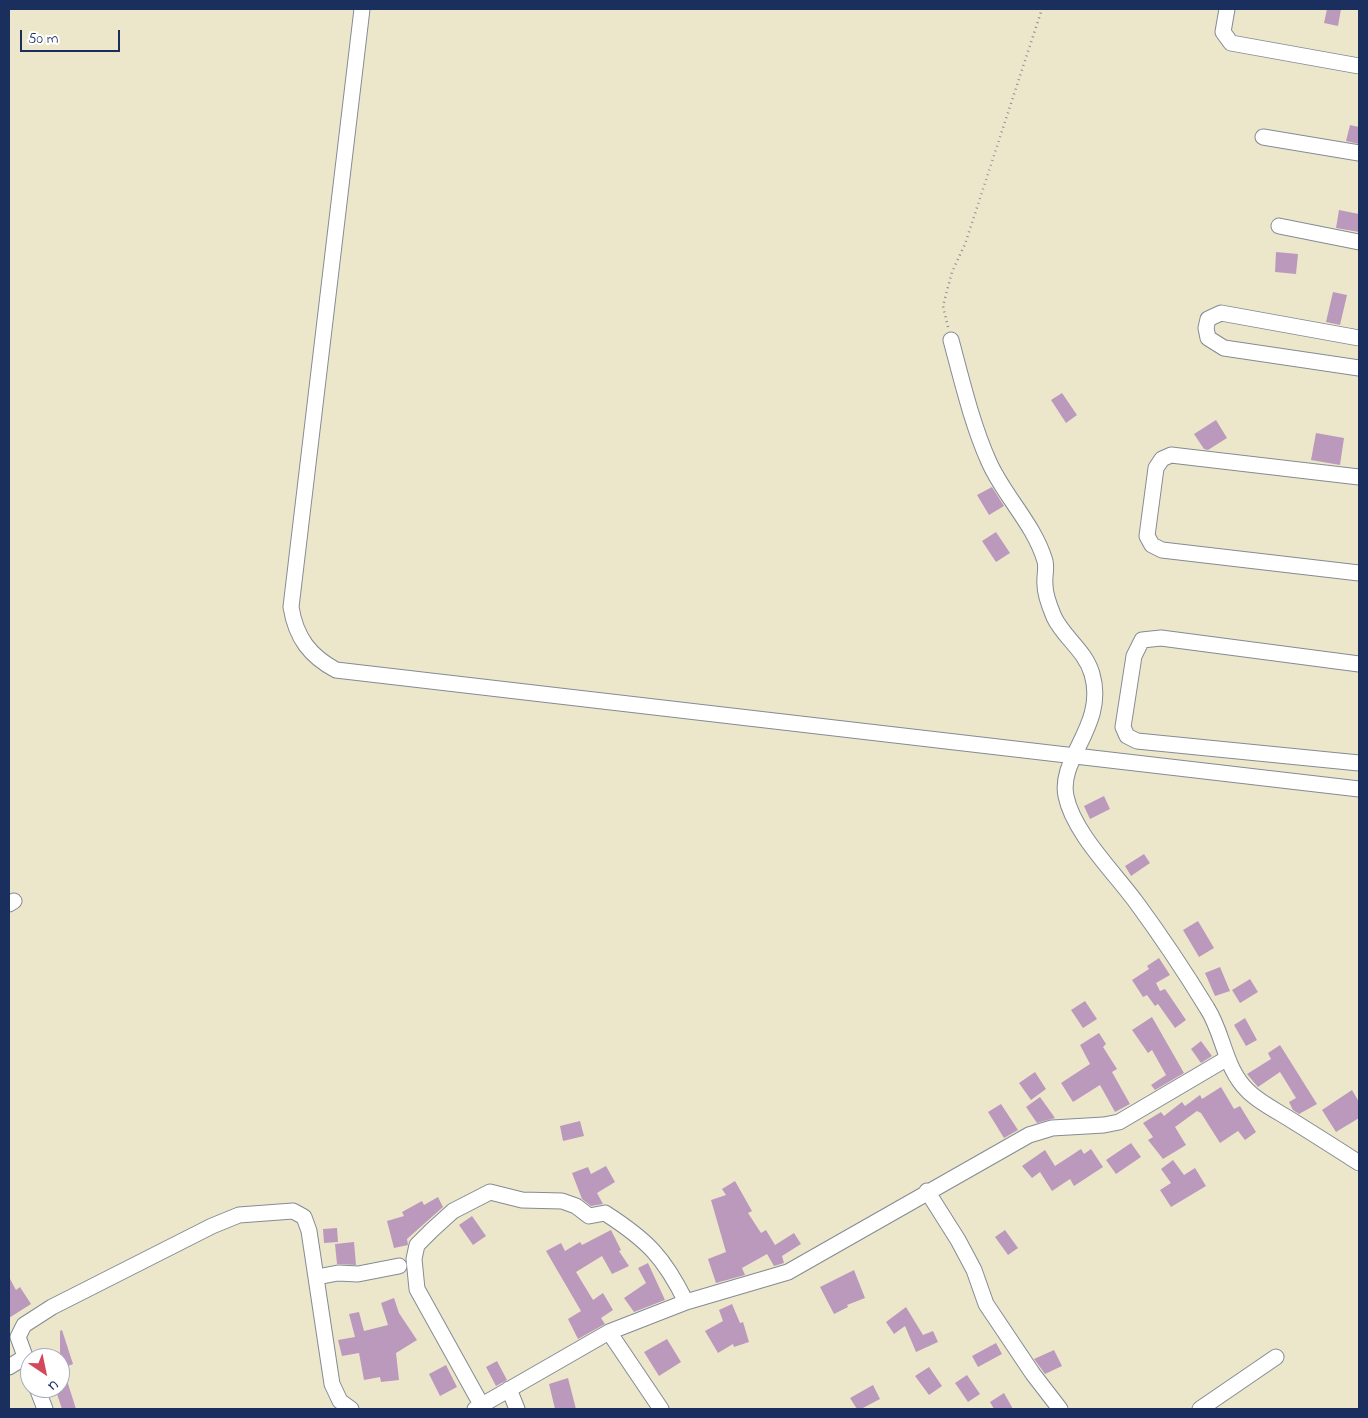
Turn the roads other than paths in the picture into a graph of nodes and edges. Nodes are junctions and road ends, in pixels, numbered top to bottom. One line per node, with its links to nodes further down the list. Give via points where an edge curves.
1 (362, 9): 14 (street, via 291,607 299,637 309,651 336,670)
2 (1227, 9): 3 (street, via 1223,32 1231,43)
3 (1359, 66)
4 (1263, 137): 5 (street)
5 (1359, 153)
6 (1280, 226): 7 (street)
7 (1359, 242)
8 (1359, 338): 10 (street, via 1221,313 1208,319 1206,328 1208,338 1224,348)
9 (951, 340): 14 (street, via 965,396 990,464 1019,509 1045,560 1047,601 1056,621 1082,653 1092,673 1095,690 1090,723)
10 (1359, 368)
11 (1359, 477): 12 (street, via 1172,455 1162,459 1156,468 1147,536 1152,545 1162,550)
12 (1359, 574)
13 (1359, 664): 15 (street, via 1161,638 1142,640 1134,656 1122,727 1127,736 1136,740)
14 (1074, 757): 16 (street); 17 (street, via 1064,783 1071,810 1081,830 1138,904 1212,1015)
15 (1359, 763)
16 (1359, 789)
17 (1226, 1059): 18 (street, via 1248,1091); 19 (street, via 1119,1122 1052,1128 1029,1135)
18 (1359, 1163)
19 (927, 1191): 22 (street, via 788,1272); 31 (street, via 974,1270 986,1304)
20 (399, 1266): 21 (street)
21 (317, 1277): 24 (street, via 304,1217 294,1210 239,1215 45,1311 24,1325 18,1338); 28 (street, via 332,1384 340,1401)
22 (686, 1302): 23 (street); 27 (street, via 655,1251 640,1235 605,1212 589,1216 562,1201 522,1200 490,1192 453,1211 417,1245 414,1259 417,1289)
23 (609, 1332): 26 (street); 30 (street)
24 (22, 1348)
25 (1276, 1357): 32 (street)
26 (509, 1389): 27 (street); 29 (street)
27 (479, 1408)
28 (351, 1409)
29 (517, 1409)
30 (661, 1409)
31 (1060, 1409)
32 (1200, 1409)

